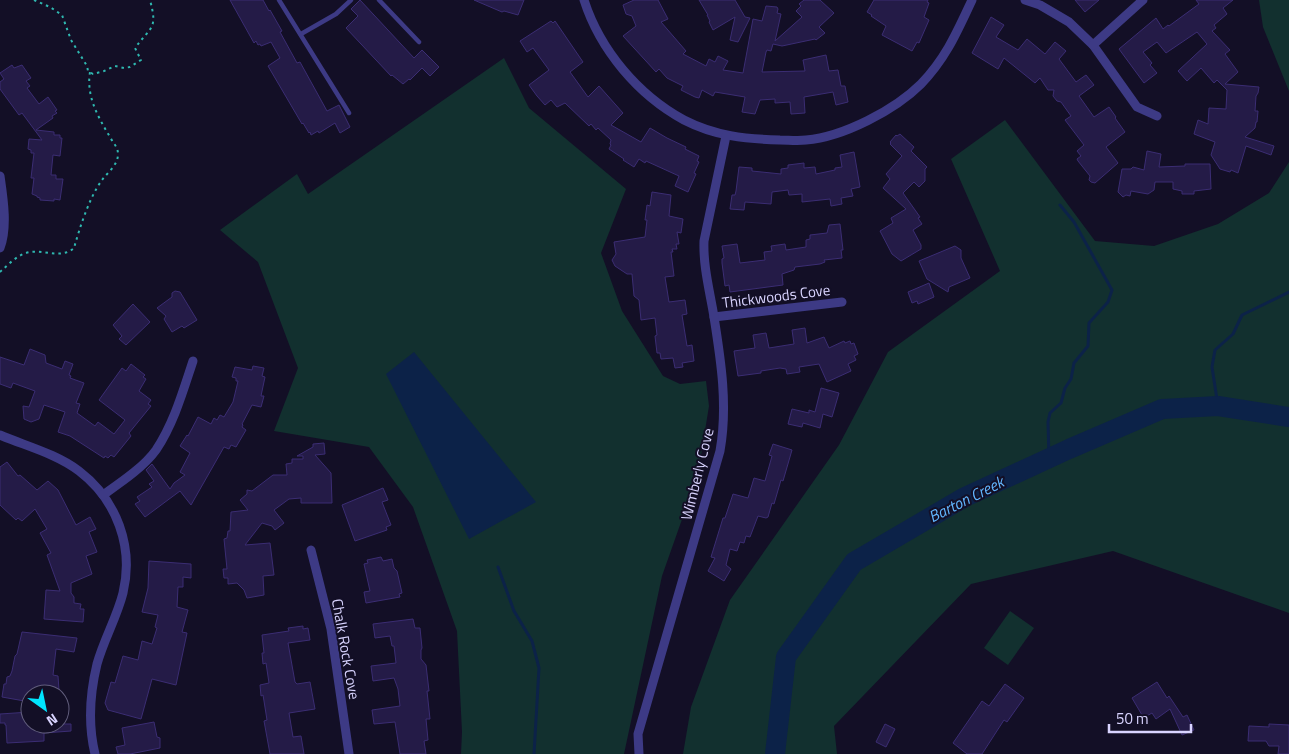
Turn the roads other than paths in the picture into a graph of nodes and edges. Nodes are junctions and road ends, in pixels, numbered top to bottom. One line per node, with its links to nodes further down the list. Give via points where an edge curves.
1 (279, 0): 8 (lane)
2 (351, 0): 8 (lane, via 336,14)
3 (380, 0): 9 (lane)
4 (584, 0): 13 (street, via 600,39 625,72 652,98 684,120)
5 (972, 0): 13 (street, via 945,54 920,85 872,119 838,133 806,140)
6 (1025, 0): 10 (street, via 1069,22)
7 (1143, 0): 10 (street)
8 (301, 34): 11 (lane)
9 (418, 42)
10 (1093, 45): 12 (street, via 1137,106)
11 (349, 113)
12 (1157, 116)
13 (726, 136): 17 (street, Wimberly Cove, via 704,241 703,257)
14 (0, 176): 15 (street, via 4,209)
15 (0, 248)
16 (842, 302): 17 (street, Thickwoods Cove)
17 (714, 317): 24 (street, Wimberly Cove, via 724,397 724,431 638,734)
18 (194, 361): 20 (street, via 171,423 155,451 134,472)
19 (0, 436): 20 (street, via 56,458 79,471)
20 (103, 494): 22 (street, via 125,541 127,560 124,592 94,680 90,713)
21 (311, 550): 23 (street, Chalk Rock Cove, via 331,629)
22 (95, 754)
23 (349, 754)
24 (639, 754)

